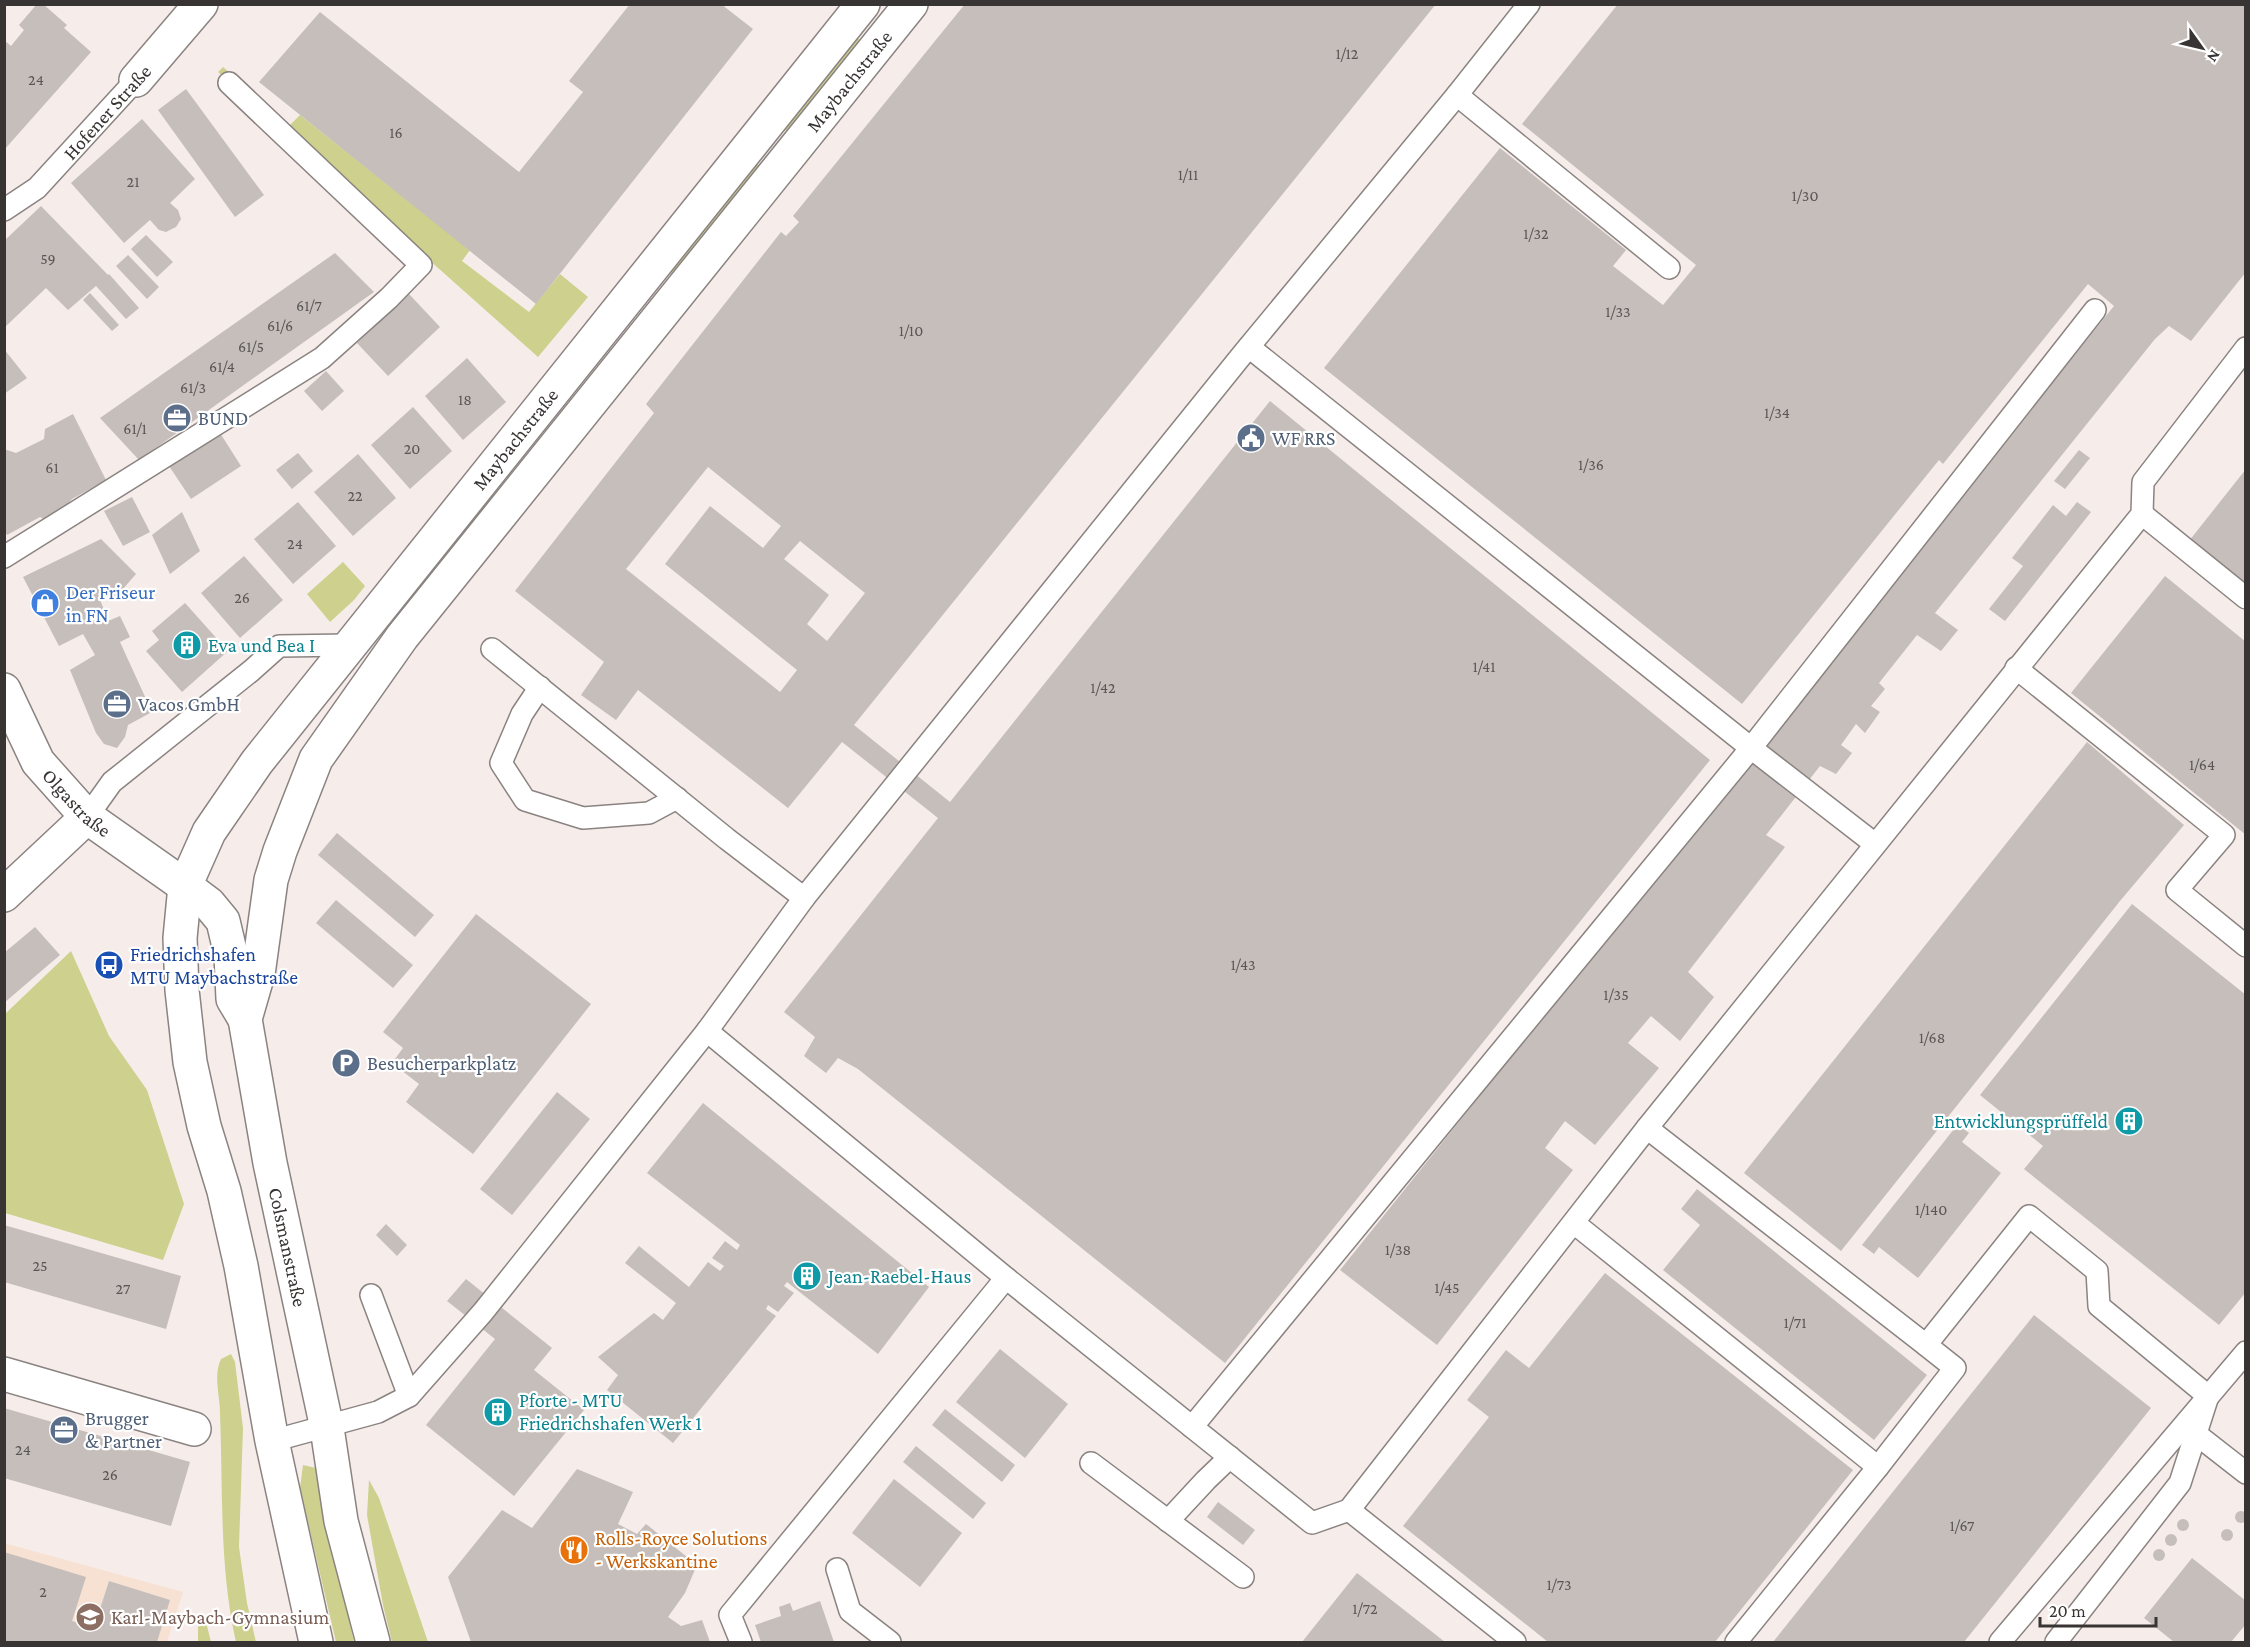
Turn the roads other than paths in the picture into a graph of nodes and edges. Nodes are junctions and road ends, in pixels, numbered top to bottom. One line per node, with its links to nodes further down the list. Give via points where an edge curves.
1 (201, 4): 5 (main road, Hofener Straße)
2 (863, 4): 11 (main road, Maybachstraße)
3 (911, 4): 14 (main road, Maybachstraße)
4 (1529, 4): 7 (lane)
5 (136, 80): 8 (lane, Hofener Straße, via 37,188)
6 (229, 83): 16 (lane, via 421,265 322,358)
7 (1457, 95): 9 (lane); 12 (lane)
8 (4, 210)
9 (1669, 268)
10 (2095, 310): 23 (lane)
11 (604, 327): 14 (main road); 18 (main road, Maybachstraße)
12 (1249, 347): 23 (lane); 30 (lane)
13 (2246, 348): 15 (lane, via 2143,482)
14 (633, 350): 27 (main road, Maybachstraße, via 402,637 356,702 316,759)
15 (2142, 514): 17 (lane); 20 (lane)
16 (4, 557)
17 (2246, 598)
18 (349, 645): 25 (lane, via 279,646 112,782); 28 (main road, Maybachstraße, via 220,813)
19 (492, 649): 21 (lane)
20 (2016, 668): 26 (lane); 31 (lane, via 2224,835 2177,890)
21 (540, 687): 24 (lane); 24 (lane, via 522,714 501,763 525,800 583,818 649,813)
22 (4, 690): 25 (main road, Olgastraße, via 38,762)
23 (1752, 748): 26 (lane); 43 (lane)
24 (677, 798): 30 (lane)
25 (87, 817): 28 (main road, Olgastraße); 29 (main road)
26 (1875, 844): 34 (lane)
27 (280, 851): 32 (main road, Colsmanstraße, via 271,880 258,974)
28 (186, 886): 32 (main road, Olgastraße, via 210,904 223,921 231,955 233,999); 47 (main road, Maybachstraße, via 180,938 190,1062 236,1244)
29 (4, 895)
30 (804, 898): 33 (lane)
31 (2246, 946)
32 (245, 1019): 44 (main road, Colsmanstraße, via 270,1163)
33 (707, 1031): 36 (lane); 41 (lane, via 543,1239)
34 (1647, 1128): 35 (lane); 38 (lane)
35 (1574, 1223): 50 (lane); 52 (lane)
36 (1006, 1278): 43 (lane); 58 (lane, via 730,1615)
37 (371, 1295): 41 (lane)
38 (1926, 1345): 42 (lane, via 2029,1216 2097,1271 2099,1306); 50 (lane, via 1955,1368)
39 (2246, 1352): 42 (lane)
40 (4, 1374): 45 (main road)
41 (409, 1396): 44 (lane, via 378,1412)
42 (2208, 1396): 46 (lane); 62 (lane)
43 (1192, 1427): 48 (lane)
44 (327, 1428): 47 (lane); 57 (main road, Colsmanstraße, via 341,1521)
45 (194, 1429)
46 (2196, 1434): 51 (lane); 63 (lane, via 2180,1483)
47 (272, 1441): 56 (main road, Maybachstraße)
48 (1230, 1457): 52 (lane, via 1312,1522); 53 (lane)
49 (1091, 1463): 53 (lane)
50 (1878, 1467): 61 (lane)
51 (2246, 1473)
52 (1349, 1510): 60 (lane)
53 (1168, 1521): 55 (lane)
54 (837, 1569): 59 (lane, via 850,1611)
55 (1243, 1577)
56 (316, 1642)
57 (373, 1642)
58 (741, 1642)
59 (890, 1642)
60 (1515, 1642)
61 (1736, 1642)
62 (2000, 1642)
63 (2056, 1642)

